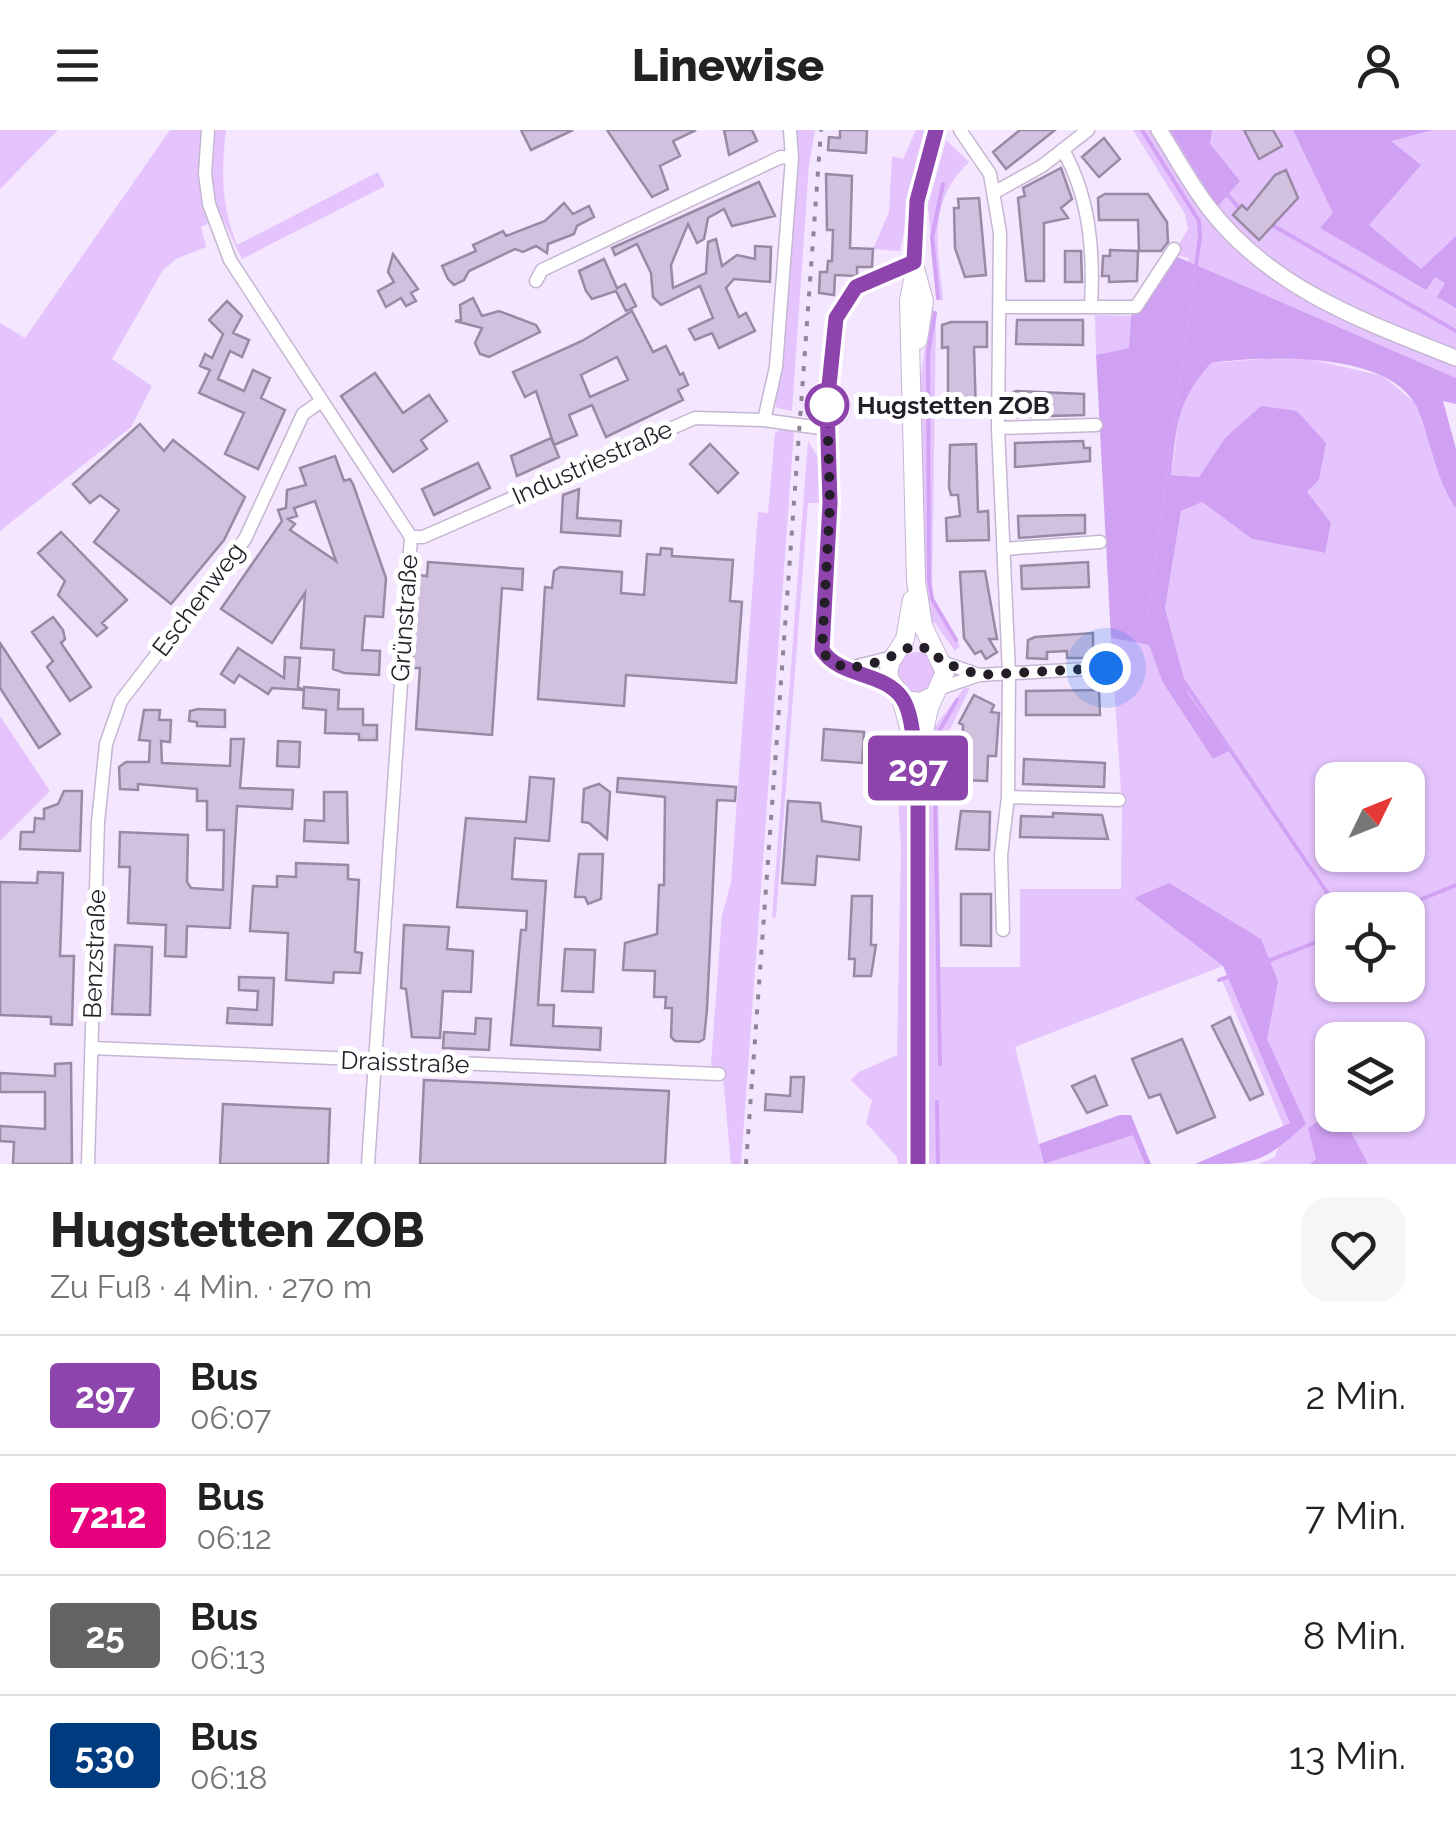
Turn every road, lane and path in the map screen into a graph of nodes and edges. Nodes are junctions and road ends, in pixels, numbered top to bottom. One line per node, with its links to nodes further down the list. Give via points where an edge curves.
1 (208, 130): 15 (street, Grünstraße, via 204,174 218,232)
2 (790, 130): 8 (street)
3 (936, 130): 22 (main road, via 917,201 914,270 924,301 913,370)
4 (960, 130): 9 (street, via 982,156)
5 (1088, 130): 7 (street)
6 (1159, 130): 14 (street, via 1209,208 1274,271 1334,309)
7 (1063, 150): 9 (street); 12 (street, via 1084,198)
8 (792, 158): 11 (street, via 781,157 542,270); 16 (street, via 776,367)
9 (995, 192): 13 (street)
10 (1174, 249): 12 (street, via 1136,306)
11 (536, 281)
12 (1091, 306): 13 (street)
13 (1002, 307): 18 (street)
14 (1456, 358)
15 (320, 402): 19 (street, Grünstraße); 31 (street, Eschenweg, via 303,414 245,538 121,700)
16 (764, 420): 19 (street, Industriestraße, via 695,418 423,537); 26 (street, Industriestraße, via 827,430 822,650)
17 (1096, 425): 18 (street)
18 (998, 428): 21 (street)
19 (410, 537): 37 (street, Grünstraße)
20 (1100, 542): 21 (street)
21 (1003, 549): 27 (street)
22 (916, 580): 23 (main road, via 909,626); 24 (main road, via 923,626)
23 (896, 654): 24 (main road, via 914,645); 26 (street); 30 (main road, via 888,674)
24 (937, 656): 28 (street); 29 (main road)
25 (1106, 668): 27 (street)
26 (847, 669): 30 (street)
27 (1009, 673): 28 (street); 33 (street)
28 (979, 675): 29 (street)
29 (937, 692): 30 (main road, via 921,702); 32 (main road)
30 (897, 694): 32 (main road)
31 (106, 744): 36 (street, Benzstraße)
32 (918, 760): 41 (main road)
33 (1008, 797): 34 (street); 35 (street)
34 (1119, 800)
35 (1003, 930)
36 (92, 1048): 37 (street, Draisstraße); 39 (street, Benzstraße)
37 (375, 1061): 38 (street, Draisstraße); 40 (street, Grünstraße)
38 (718, 1074)
39 (88, 1164)
40 (368, 1164)
41 (918, 1164)

